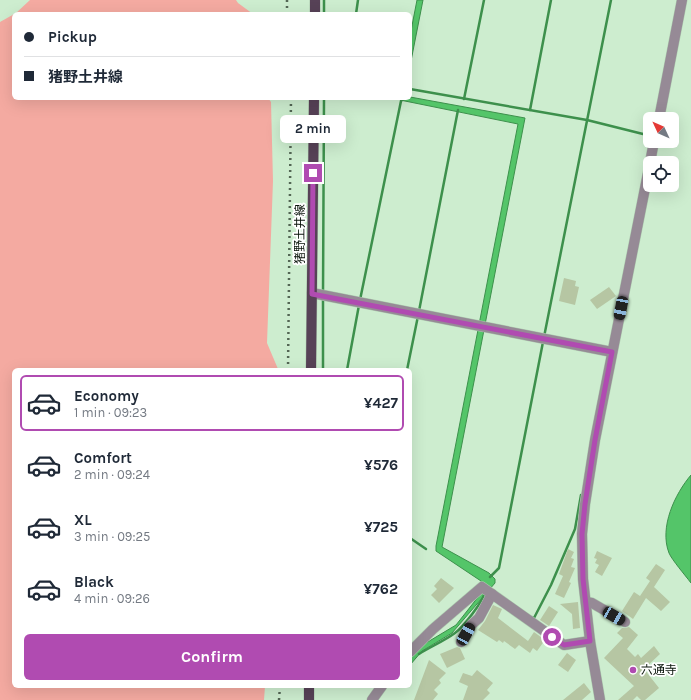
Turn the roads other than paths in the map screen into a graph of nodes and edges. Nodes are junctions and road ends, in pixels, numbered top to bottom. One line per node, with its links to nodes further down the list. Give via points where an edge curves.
1 (315, 0): 3 (main road)
2 (682, 0): 5 (street)
3 (315, 12)
4 (314, 100): 7 (main road, 猪野土井線)
5 (660, 112)
6 (644, 192): 8 (street)
7 (312, 294): 8 (street); 9 (main road, 猪野土井線)
8 (612, 352): 11 (street, via 584,512 582,534)
9 (311, 368)
10 (487, 591): 13 (street, via 564,645); 14 (street, via 479,618 471,625); 15 (street, via 433,629)
11 (586, 602): 12 (street); 13 (street)
12 (625, 622)
13 (590, 641): 20 (street)
14 (461, 642)
15 (412, 650)
16 (309, 688): 18 (main road)
17 (381, 688): 19 (street)
18 (309, 700)
19 (372, 700)
20 (600, 700)

